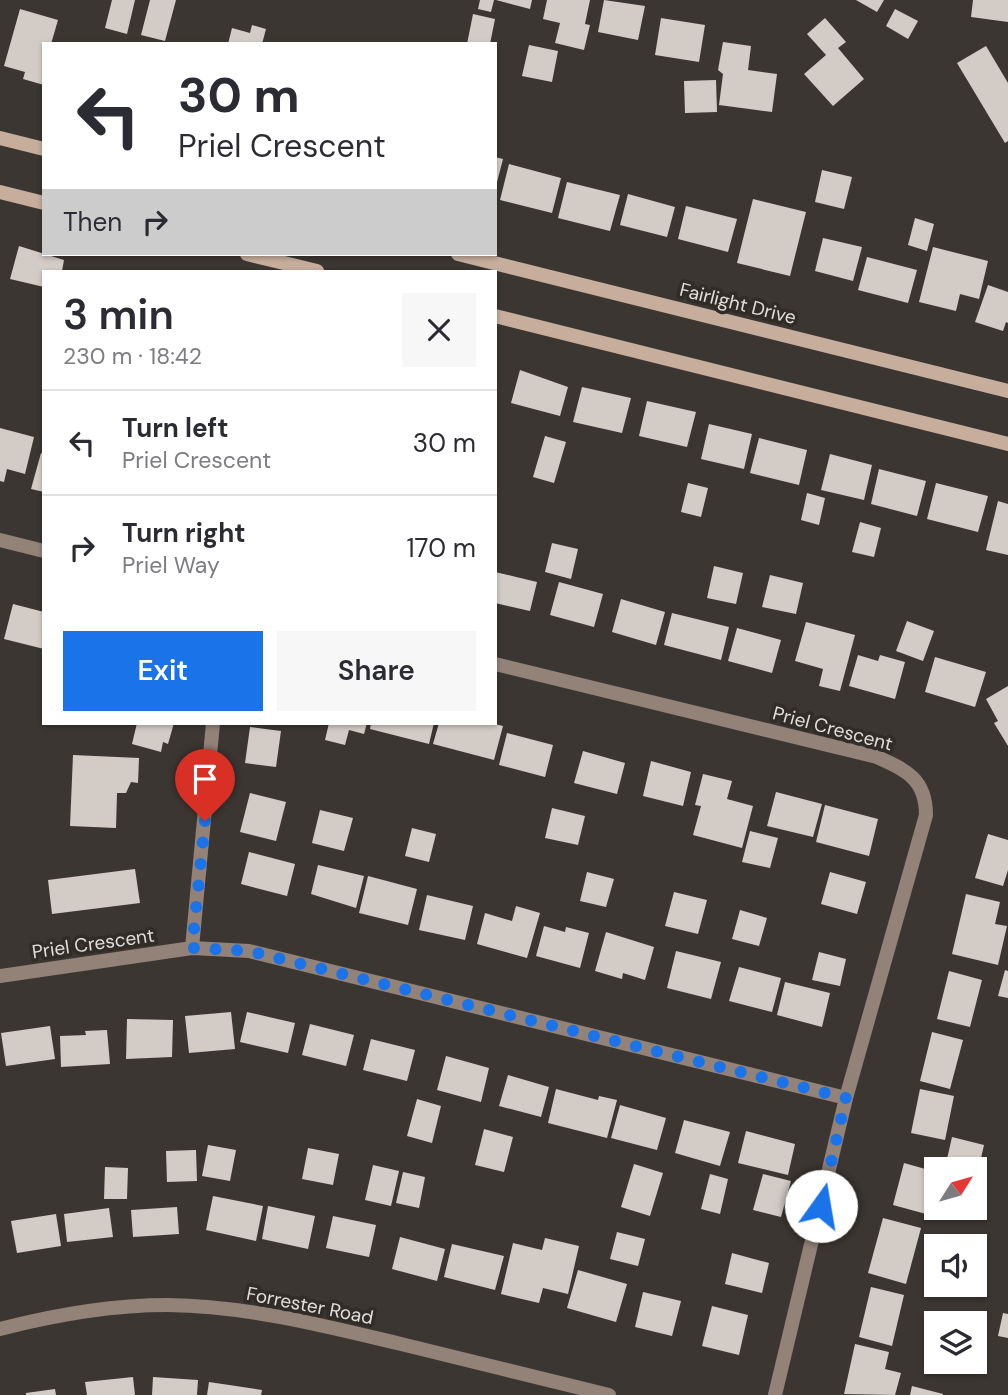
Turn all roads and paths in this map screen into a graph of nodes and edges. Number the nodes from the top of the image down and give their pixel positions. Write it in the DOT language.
graph roads {
  1 [pos="0,138"];
  2 [pos="42,148"];
  3 [pos="0,192"];
  4 [pos="42,202"];
  5 [pos="255,256"];
  6 [pos="466,256"];
  7 [pos="313,270"];
  8 [pos="497,316"];
  9 [pos="1008,391"];
  10 [pos="1008,444"];
  11 [pos="0,540"];
  12 [pos="42,550"];
  13 [pos="497,664"];
  14 [pos="213,725"];
  15 [pos="192,948"];
  16 [pos="0,976"];
  17 [pos="846,1098"];
  18 [pos="0,1329"];
  19 [pos="609,1395"];
  20 [pos="775,1395"];
  1 -- 2 [label="main road"];
  3 -- 4 [label="main road"];
  5 -- 7 [label="main road"];
  6 -- 9 [label="main road, Fairlight Drive"];
  8 -- 10 [label="main road"];
  11 -- 12 [label="street"];
  13 -- 17 [label="street, Priel Crescent"];
  14 -- 15 [label="street"];
  15 -- 16 [label="street, Priel Crescent"];
  15 -- 17 [label="street, Priel Crescent"];
  17 -- 20 [label="street, Priel Crescent"];
  18 -- 19 [label="street, Forrester Road"];
}
